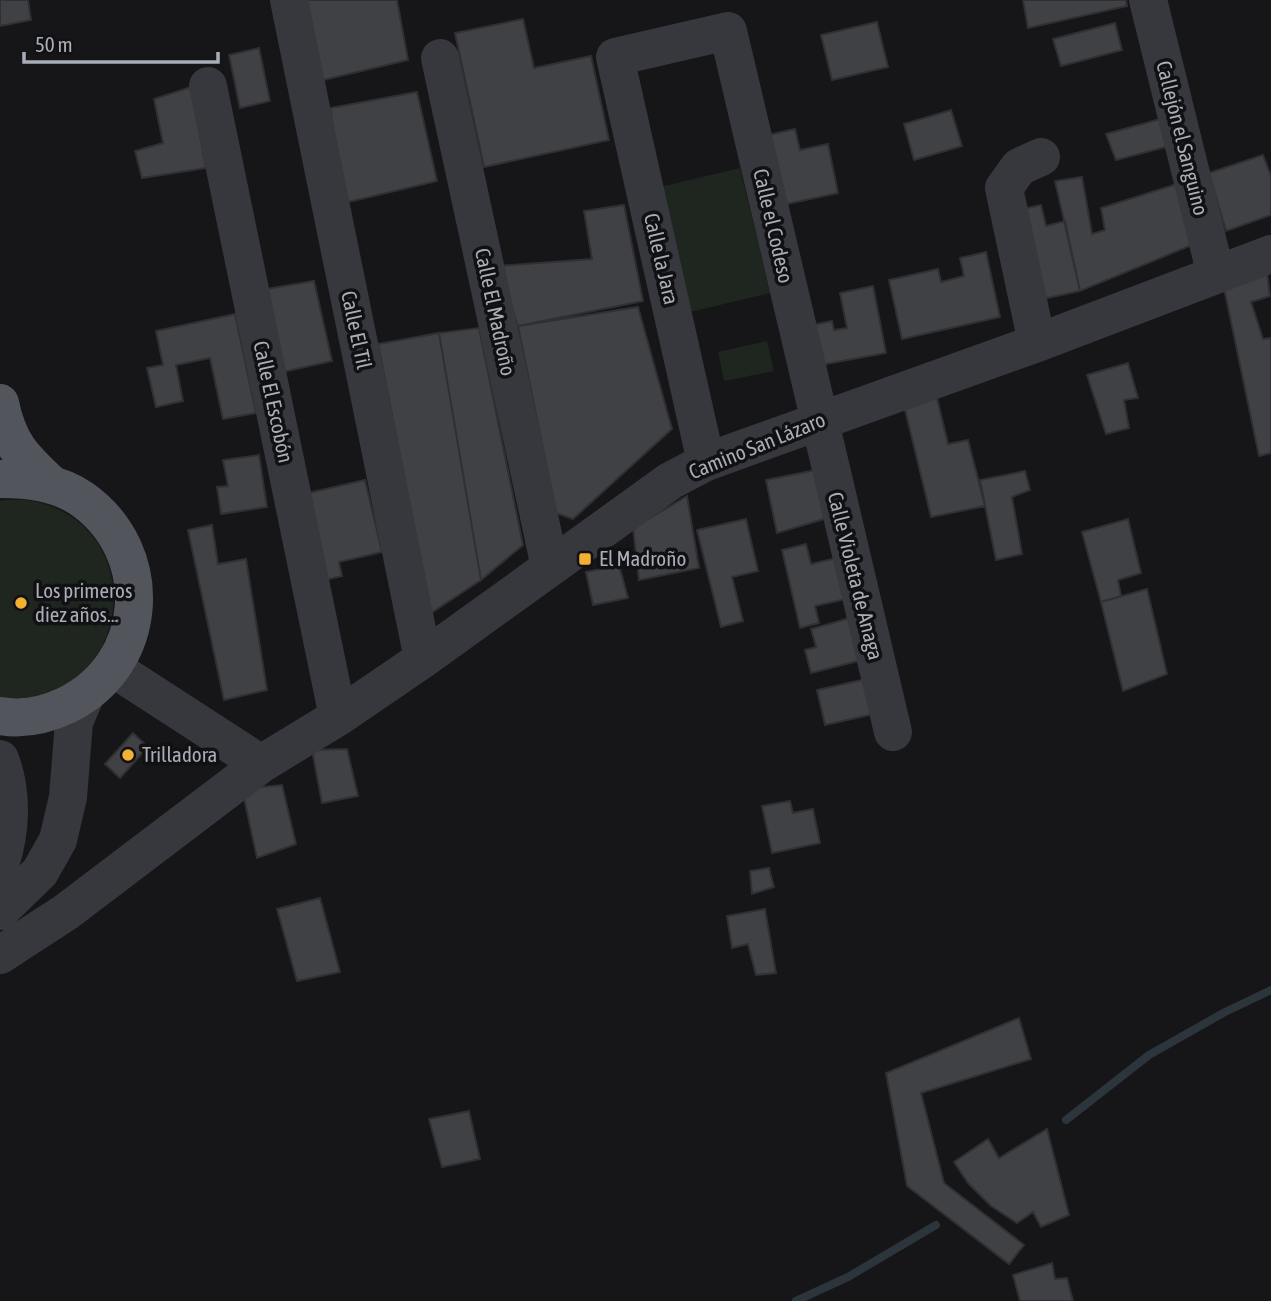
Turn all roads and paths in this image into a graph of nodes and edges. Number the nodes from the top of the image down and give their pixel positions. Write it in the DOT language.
graph roads {
  1 [pos="289,0"];
  2 [pos="1148,0"];
  3 [pos="728,31"];
  4 [pos="440,58"];
  5 [pos="208,86"];
  6 [pos="1041,157"];
  7 [pos="1271,254"];
  8 [pos="1216,275"];
  9 [pos="1037,343"];
  10 [pos="0,403"];
  11 [pos="818,421"];
  12 [pos="706,462"];
  13 [pos="0,479"];
  14 [pos="51,484"];
  15 [pos="550,566"];
  16 [pos="423,659"];
  17 [pos="113,668"];
  18 [pos="85,696"];
  19 [pos="0,716"];
  20 [pos="338,718"];
  21 [pos="893,732"];
  22 [pos="0,759"];
  23 [pos="261,764"];
  24 [pos="0,865"];
  25 [pos="0,911"];
  26 [pos="0,955"];
  1 -- 16 [label="street, Calle El Til"];
  2 -- 8 [label="street, Callejón el Sanguino"];
  3 -- 11 [label="street, Calle el Codeso"];
  3 -- 12 [label="street, Calle la Jara"];
  4 -- 15 [label="street, Calle El Madroño"];
  5 -- 20 [label="street, Calle El Escobón"];
  6 -- 9 [label="street"];
  7 -- 8 [label="street, Camino San Lázaro"];
  8 -- 9 [label="street, Camino San Lázaro"];
  9 -- 11 [label="street, Camino San Lázaro"];
  10 -- 14 [label="main road"];
  11 -- 12 [label="street, Camino San Lázaro"];
  11 -- 21 [label="street, Calle Violeta de Anaga"];
  12 -- 15 [label="street, Camino San Lázaro"];
  13 -- 14 [label="main road"];
  14 -- 17 [label="main road"];
  15 -- 16 [label="street, Camino San Lázaro"];
  16 -- 20 [label="street, Camino San Lázaro"];
  17 -- 18 [label="main road"];
  17 -- 23 [label="street"];
  18 -- 19 [label="main road"];
  18 -- 25 [label="street"];
  20 -- 23 [label="street, Camino San Lázaro"];
  22 -- 24 [label="street"];
  23 -- 26 [label="street, Camino San Lázaro"];
}
